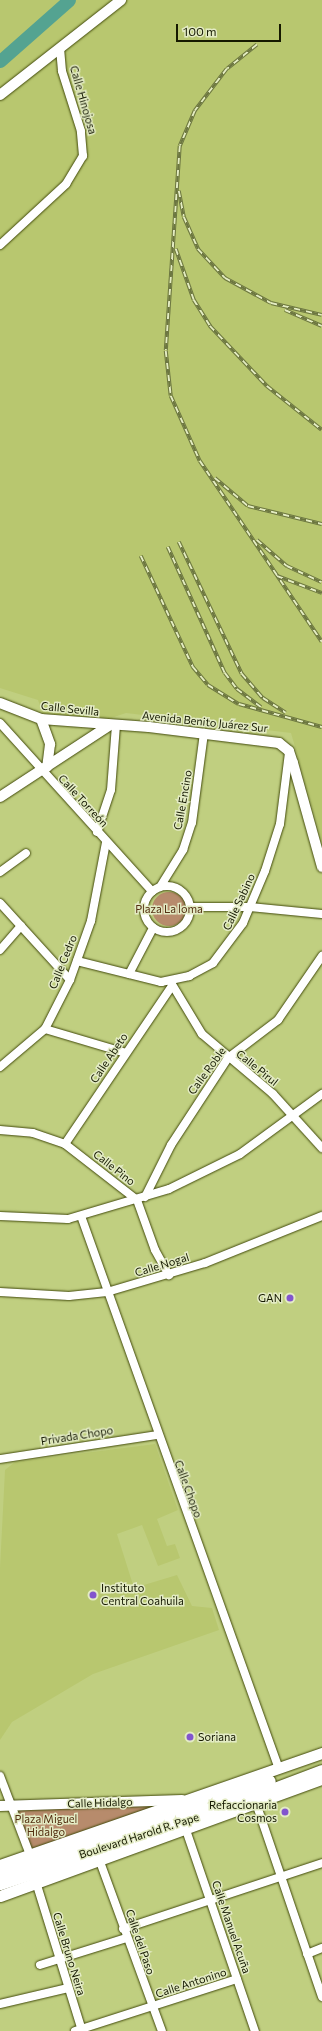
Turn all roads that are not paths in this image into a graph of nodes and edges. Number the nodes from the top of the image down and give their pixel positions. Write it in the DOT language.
graph roads {
  1 [pos="120,0"];
  2 [pos="60,48"];
  3 [pos="0,95"];
  4 [pos="0,245"];
  5 [pos="0,703"];
  6 [pos="41,719"];
  7 [pos="0,723"];
  8 [pos="113,725"];
  9 [pos="204,733"];
  10 [pos="289,750"];
  11 [pos="44,769"];
  12 [pos="0,797"];
  13 [pos="97,832"];
  14 [pos="106,842"];
  15 [pos="26,853"];
  16 [pos="322,867"];
  17 [pos="0,872"];
  18 [pos="160,887"];
  19 [pos="152,891"];
  20 [pos="0,902"];
  21 [pos="191,907"];
  22 [pos="250,907"];
  23 [pos="322,914"];
  24 [pos="21,926"];
  25 [pos="153,928"];
  26 [pos="0,950"];
  27 [pos="322,956"];
  28 [pos="77,961"];
  29 [pos="129,974"];
  30 [pos="70,980"];
  31 [pos="171,984"];
  32 [pos="45,1029"];
  33 [pos="126,1053"];
  34 [pos="228,1058"];
  35 [pos="0,1067"];
  36 [pos="322,1094"];
  37 [pos="294,1116"];
  38 [pos="0,1130"];
  39 [pos="65,1144"];
  40 [pos="322,1148"];
  41 [pos="141,1199"];
  42 [pos="0,1216"];
  43 [pos="80,1216"];
  44 [pos="322,1216"];
  45 [pos="169,1275"];
  46 [pos="0,1292"];
  47 [pos="108,1292"];
  48 [pos="157,1435"];
  49 [pos="0,1459"];
  50 [pos="322,1753"];
  51 [pos="322,1762"];
  52 [pos="279,1769"];
  53 [pos="322,1771"];
  54 [pos="0,1776"];
  55 [pos="322,1779"];
  56 [pos="194,1798"];
  57 [pos="235,1799"];
  58 [pos="256,1803"];
  59 [pos="0,1806"];
  60 [pos="11,1806"];
  61 [pos="186,1830"];
  62 [pos="30,1855"];
  63 [pos="99,1859"];
  64 [pos="322,1863"];
  65 [pos="0,1865"];
  66 [pos="0,1873"];
  67 [pos="281,1876"];
  68 [pos="36,1882"];
  69 [pos="0,1883"];
  70 [pos="0,1896"];
  71 [pos="210,1900"];
  72 [pos="123,1929"];
  73 [pos="126,1938"];
  74 [pos="322,1948"];
  75 [pos="307,1954"];
  76 [pos="58,1959"];
  77 [pos="40,1965"];
  78 [pos="237,1979"];
  79 [pos="68,1988"];
  80 [pos="322,1997"];
  81 [pos="0,2004"];
  82 [pos="151,2007"];
  83 [pos="79,2030"];
  84 [pos="162,2031"];
  85 [pos="255,2031"];
  1 -- 2 [label="street"];
  2 -- 3 [label="street"];
  2 -- 4 [label="street, Calle Hinojosa"];
  5 -- 6 [label="street, Calle Sevilla"];
  6 -- 8 [label="street, Calle Sevilla"];
  6 -- 11 [label="street"];
  7 -- 11 [label="street, Calle Torreón"];
  8 -- 9 [label="street, Avenida Benito Juárez Sur"];
  8 -- 11 [label="street"];
  8 -- 13 [label="street"];
  9 -- 10 [label="street, Avenida Benito Juárez Sur"];
  9 -- 18 [label="street, Calle Encino"];
  10 -- 16 [label="street"];
  10 -- 22 [label="street, Calle Sabino"];
  11 -- 12 [label="street"];
  11 -- 13 [label="street, Calle Torreón"];
  13 -- 14 [label="street, Calle Torreón"];
  14 -- 19 [label="street, Calle Torreón"];
  14 -- 28 [label="street, Calle Cedro"];
  15 -- 17 [label="street"];
  18 -- 19 [label="street"];
  18 -- 21 [label="street"];
  19 -- 25 [label="street"];
  20 -- 24 [label="street"];
  21 -- 22 [label="street"];
  21 -- 25 [label="street"];
  22 -- 23 [label="street"];
  22 -- 31 [label="street, Calle Sabino"];
  24 -- 26 [label="street"];
  24 -- 30 [label="street"];
  25 -- 29 [label="street"];
  27 -- 34 [label="street, Calle Roble"];
  28 -- 29 [label="street"];
  28 -- 30 [label="street, Calle Cedro"];
  29 -- 31 [label="street"];
  30 -- 32 [label="street, Calle Cedro"];
  31 -- 33 [label="street, Calle Abeto"];
  31 -- 34 [label="street, Calle Pirul"];
  32 -- 33 [label="street"];
  32 -- 35 [label="street, Calle Cedro"];
  33 -- 39 [label="street, Calle Abeto"];
  34 -- 37 [label="street, Calle Pirul"];
  34 -- 41 [label="street, Calle Roble"];
  36 -- 37 [label="street"];
  37 -- 40 [label="street, Calle Pirul"];
  37 -- 41 [label="street"];
  38 -- 39 [label="street, Calle Pino"];
  39 -- 41 [label="street, Calle Pino"];
  41 -- 43 [label="street"];
  41 -- 45 [label="street, Calle Pino"];
  42 -- 43 [label="street"];
  43 -- 47 [label="street, Calle Chopo"];
  44 -- 45 [label="street, Calle Nogal"];
  45 -- 47 [label="street, Calle Nogal"];
  46 -- 47 [label="street, Calle Nogal"];
  47 -- 48 [label="street, Calle Chopo"];
  48 -- 49 [label="street, Privada Chopo"];
  48 -- 52 [label="street, Calle Chopo"];
  50 -- 52 [label="main road"];
  51 -- 57 [label="highway, Boulevard Harold R. Pape"];
  52 -- 56 [label="main road"];
  53 -- 57 [label="highway, Boulevard Harold R. Pape"];
  54 -- 60 [label="street"];
  55 -- 58 [label="main road"];
  56 -- 60 [label="street, Calle Hidalgo"];
  56 -- 62 [label="main road"];
  57 -- 66 [label="highway, Boulevard Harold R. Pape"];
  57 -- 69 [label="highway, Boulevard Harold R. Pape"];
  58 -- 61 [label="main road"];
  58 -- 67 [label="street"];
  59 -- 60 [label="street, Calle Hidalgo"];
  60 -- 62 [label="street"];
  61 -- 63 [label="main road"];
  61 -- 71 [label="street, Calle Manuel Acuña"];
  62 -- 65 [label="main road"];
  63 -- 68 [label="main road"];
  63 -- 72 [label="street, Calle del Paso"];
  64 -- 67 [label="street"];
  67 -- 71 [label="street"];
  67 -- 75 [label="street"];
  68 -- 70 [label="main road"];
  68 -- 76 [label="street, Calle Bruno Neira"];
  71 -- 72 [label="street"];
  71 -- 78 [label="street, Calle Manuel Acuña"];
  72 -- 73 [label="street, Calle del Paso"];
  73 -- 76 [label="street"];
  73 -- 82 [label="street, Calle del Paso"];
  74 -- 75 [label="street"];
  75 -- 80 [label="street"];
  76 -- 77 [label="street"];
  76 -- 79 [label="street, Calle Bruno Neira"];
  78 -- 82 [label="street, Calle Antonino"];
  78 -- 85 [label="street, Calle Manuel Acuña"];
  79 -- 81 [label="street"];
  79 -- 83 [label="street, Calle Bruno Neira"];
  82 -- 83 [label="street, Calle Antonino"];
  82 -- 84 [label="street, Calle del Paso"];
}
